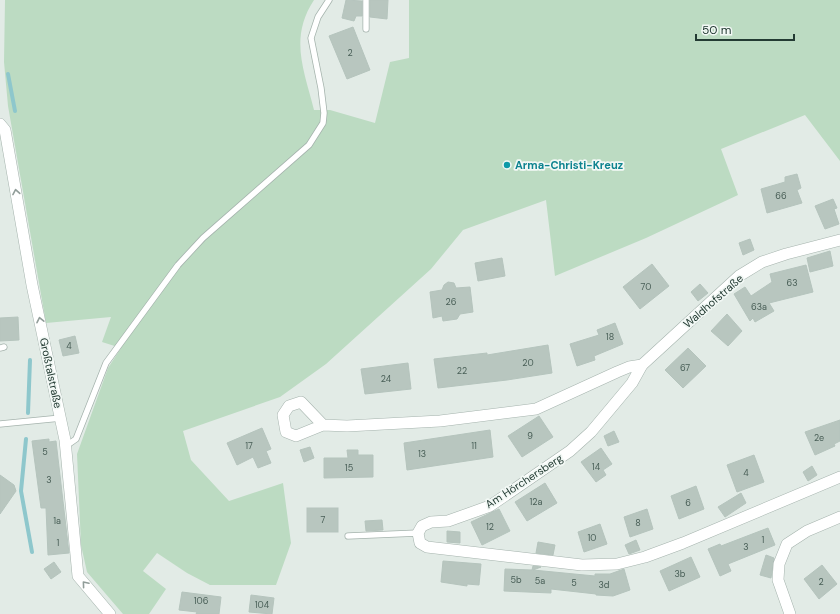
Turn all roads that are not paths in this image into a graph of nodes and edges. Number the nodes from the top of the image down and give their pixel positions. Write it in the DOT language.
graph roads {
  1 [pos="329,0"];
  2 [pos="366,0"];
  3 [pos="366,29"];
  4 [pos="0,124"];
  5 [pos="840,240"];
  6 [pos="642,365"];
  7 [pos="61,418"];
  8 [pos="0,424"];
  9 [pos="323,425"];
  10 [pos="66,446"];
  11 [pos="840,477"];
  12 [pos="840,517"];
  13 [pos="418,533"];
  14 [pos="348,536"];
  15 [pos="110,614"];
  16 [pos="790,614"];
  1 -- 10 [label="lane"];
  2 -- 3 [label="lane"];
  7 -- 4 [label="street, Großtalstraße, one-way"];
  5 -- 6 [label="street, Waldhofstraße"];
  6 -- 9 [label="street"];
  6 -- 13 [label="street, Am Hörchersberg"];
  7 -- 8 [label="lane"];
  7 -- 10 [label="street, Großtalstraße"];
  15 -- 10 [label="street, Großtalstraße, one-way"];
  11 -- 13 [label="street"];
  12 -- 16 [label="street"];
  13 -- 14 [label="lane"];
}
